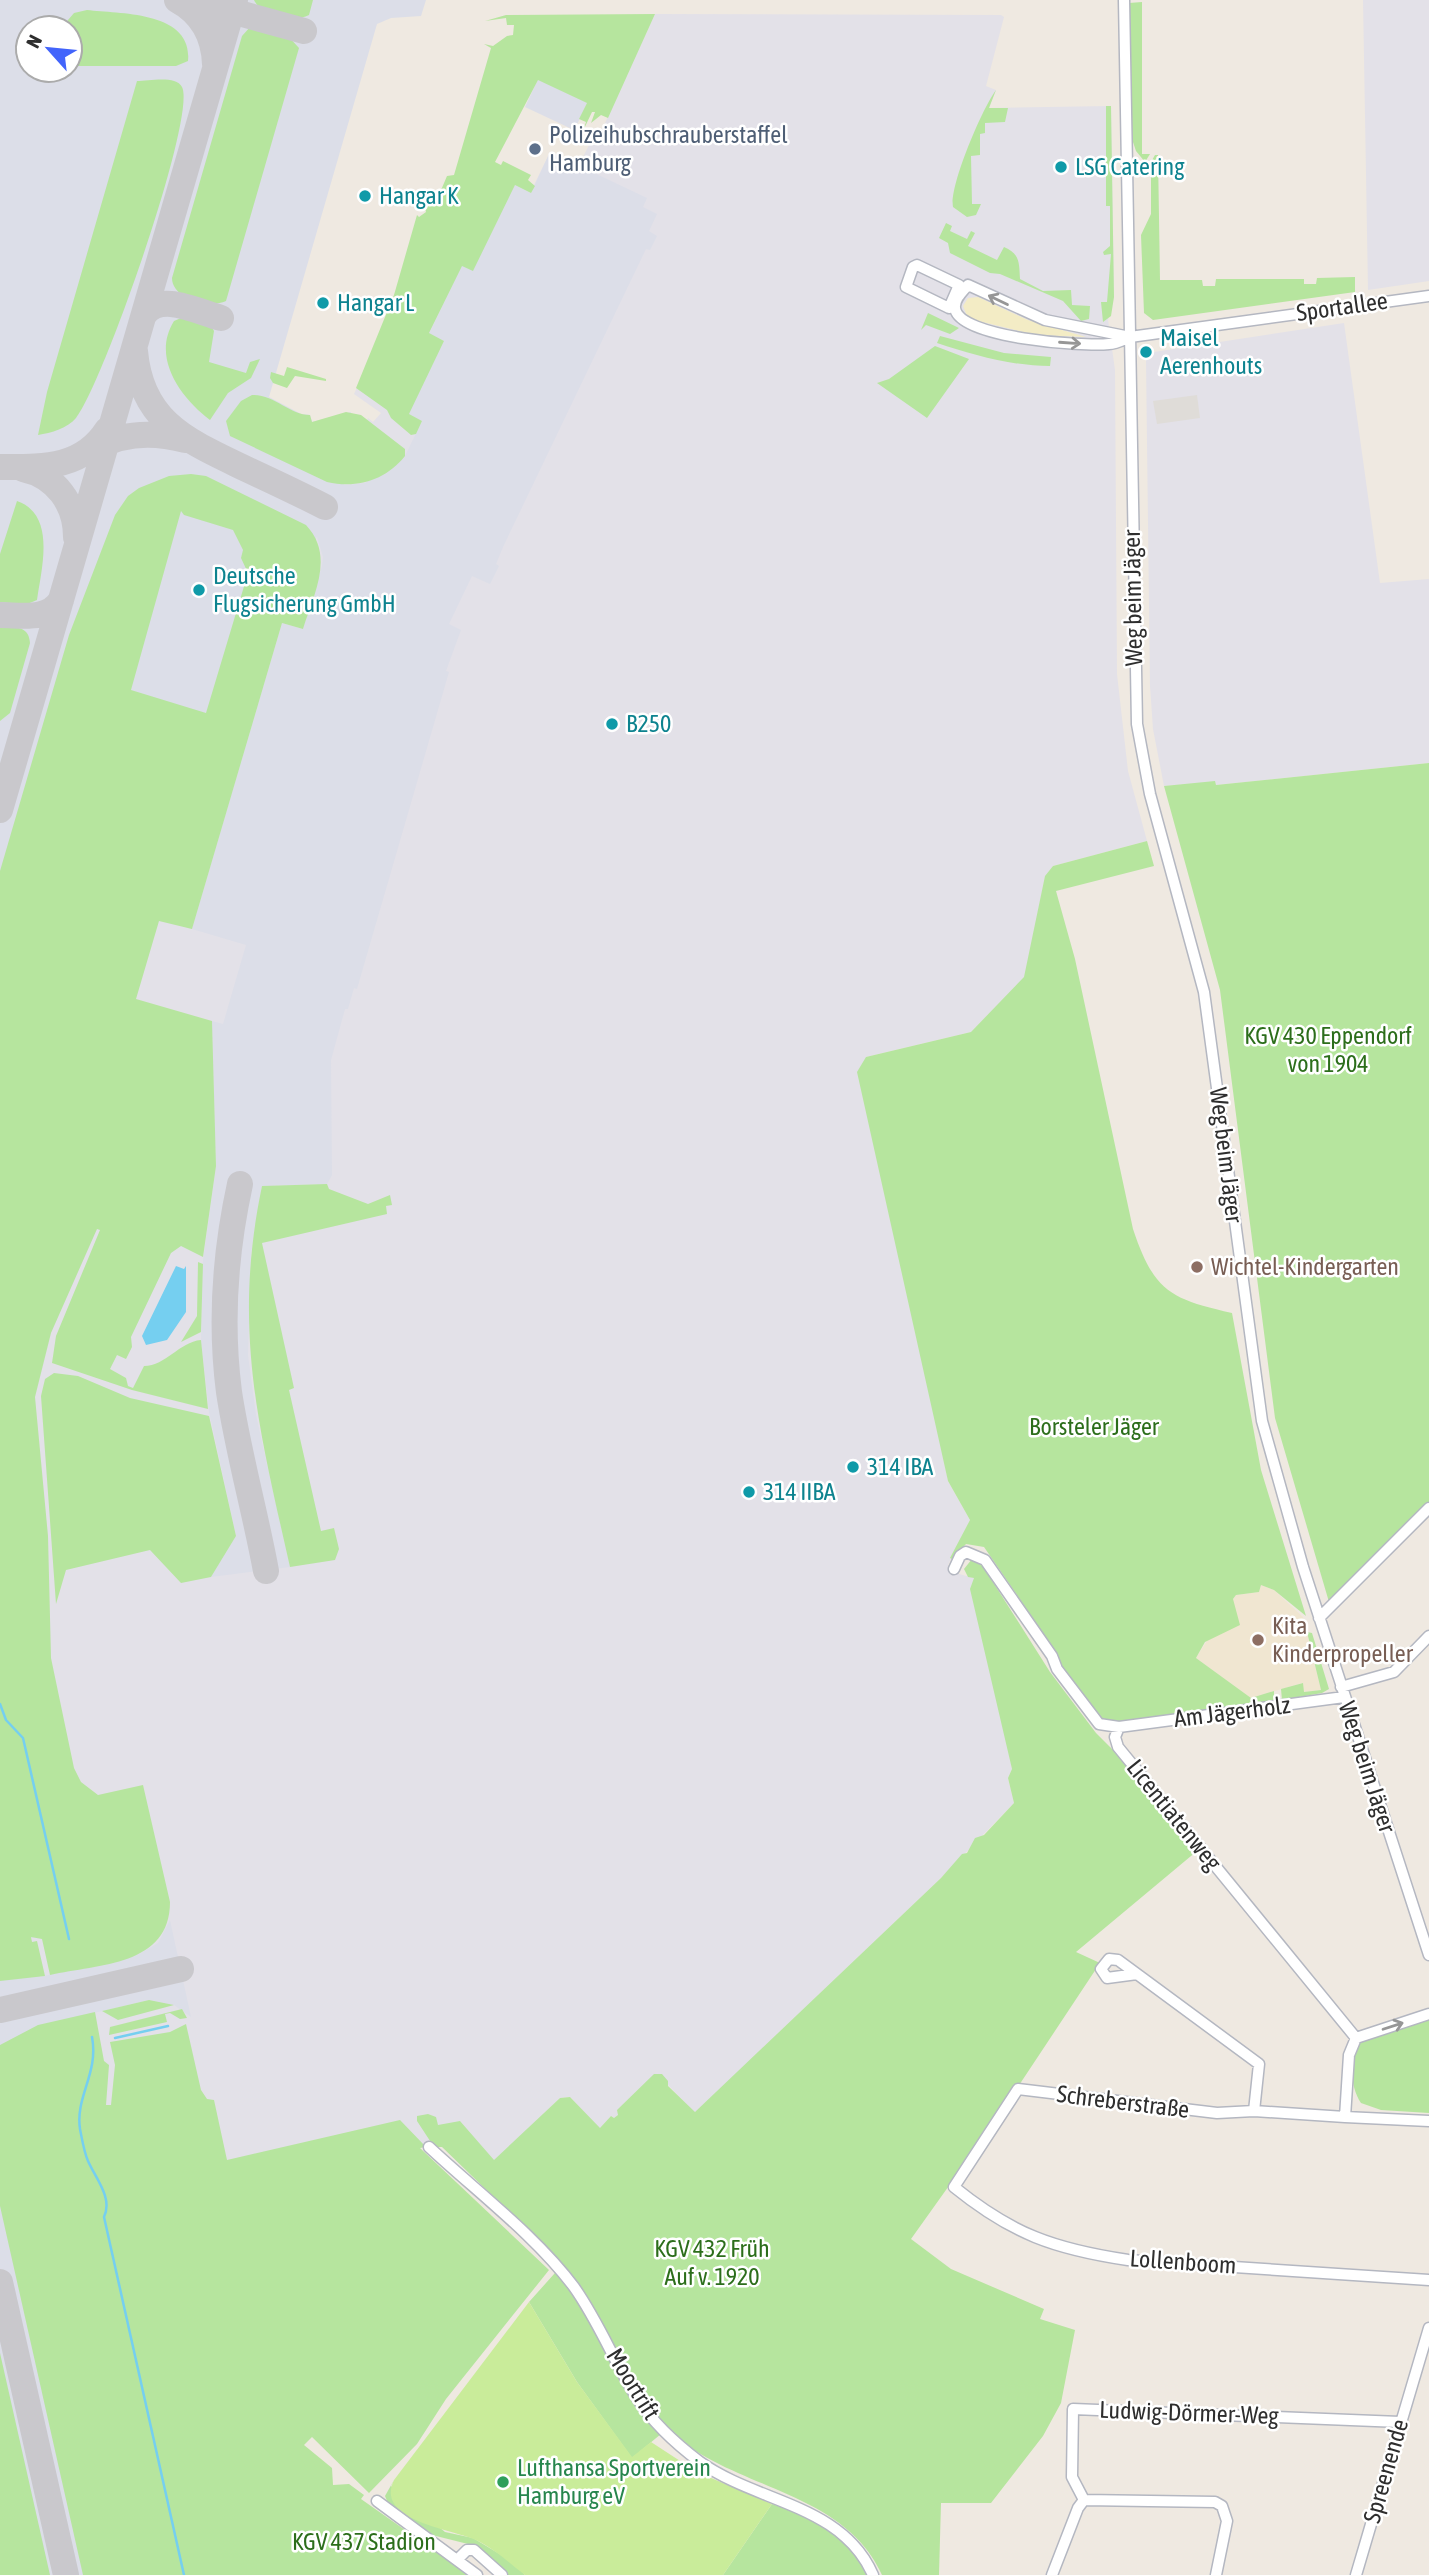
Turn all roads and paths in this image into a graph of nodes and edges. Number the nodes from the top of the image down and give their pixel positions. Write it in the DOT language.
graph roads {
  1 [pos="1124,0"];
  2 [pos="905,284"];
  3 [pos="1429,296"];
  4 [pos="1130,337"];
  5 [pos="1429,1508"];
  6 [pos="954,1570"];
  7 [pos="1319,1618"];
  8 [pos="1429,1636"];
  9 [pos="1343,1692"];
  10 [pos="1119,1727"];
  11 [pos="1429,1955"];
  12 [pos="1137,1974"];
  13 [pos="1429,2014"];
  14 [pos="1356,2038"];
  15 [pos="1254,2111"];
  16 [pos="1345,2117"];
  17 [pos="1429,2121"];
  18 [pos="429,2147"];
  19 [pos="954,2187"];
  20 [pos="1429,2280"];
  21 [pos="1429,2328"];
  22 [pos="1400,2422"];
  23 [pos="1084,2500"];
  24 [pos="377,2501"];
  25 [pos="457,2560"];
  26 [pos="477,2575"];
  27 [pos="502,2575"];
  28 [pos="873,2575"];
  29 [pos="1052,2575"];
  30 [pos="1216,2575"];
  31 [pos="1356,2575"];
  1 -- 4 [label="street, Weg beim Jäger"];
  2 -- 2 [label="street"];
  3 -- 4 [label="street, Sportallee"];
  4 -- 4 [label="street, one-way"];
  4 -- 7 [label="street, Weg beim Jäger"];
  5 -- 7 [label="street"];
  6 -- 10 [label="street, Licentiatenweg"];
  7 -- 9 [label="street, Weg beim Jäger"];
  8 -- 9 [label="street, Am Jägerholz"];
  9 -- 10 [label="street, Am Jägerholz"];
  9 -- 11 [label="street, Weg beim Jäger"];
  10 -- 14 [label="street, Licentiatenweg"];
  12 -- 15 [label="street"];
  14 -- 13 [label="street, one-way"];
  14 -- 16 [label="street"];
  15 -- 16 [label="street, Schreberstraße"];
  15 -- 19 [label="street, Schreberstraße"];
  16 -- 17 [label="street, Schreberstraße"];
  18 -- 28 [label="street, Moortrift"];
  19 -- 20 [label="street, Lollenboom"];
  21 -- 22 [label="street, Spreenende"];
  22 -- 23 [label="street, Ludwig-Dörmer-Weg"];
  22 -- 31 [label="street, Spreenende"];
  23 -- 29 [label="street"];
  23 -- 30 [label="street"];
  24 -- 25 [label="street"];
  25 -- 26 [label="street"];
  25 -- 27 [label="street"];
}
